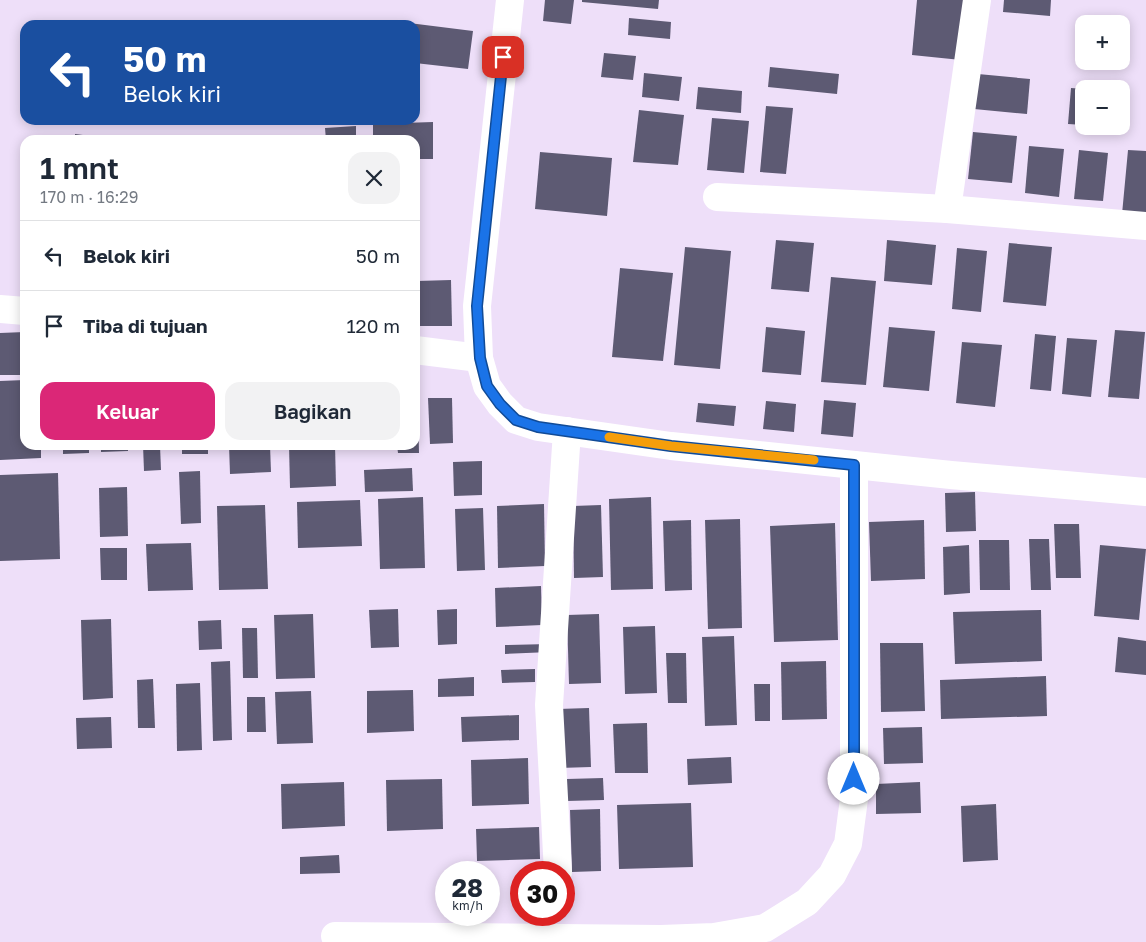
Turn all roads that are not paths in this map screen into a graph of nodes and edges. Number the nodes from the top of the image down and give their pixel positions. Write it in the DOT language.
graph roads {
  1 [pos="510,0"];
  2 [pos="977,0"];
  3 [pos="717,197"];
  4 [pos="948,209"];
  5 [pos="1146,226"];
  6 [pos="0,309"];
  7 [pos="20,311"];
  8 [pos="420,351"];
  9 [pos="480,358"];
  10 [pos="567,431"];
  11 [pos="854,465"];
  12 [pos="1146,492"];
  13 [pos="557,861"];
  14 [pos="560,926"];
  15 [pos="335,936"];
  1 -- 9 [label="street"];
  2 -- 4 [label="street"];
  3 -- 4 [label="street"];
  4 -- 5 [label="street"];
  6 -- 7 [label="street"];
  8 -- 9 [label="street"];
  9 -- 10 [label="street"];
  10 -- 11 [label="street"];
  10 -- 13 [label="street"];
  11 -- 12 [label="street"];
  11 -- 14 [label="street"];
  14 -- 15 [label="street"];
}
